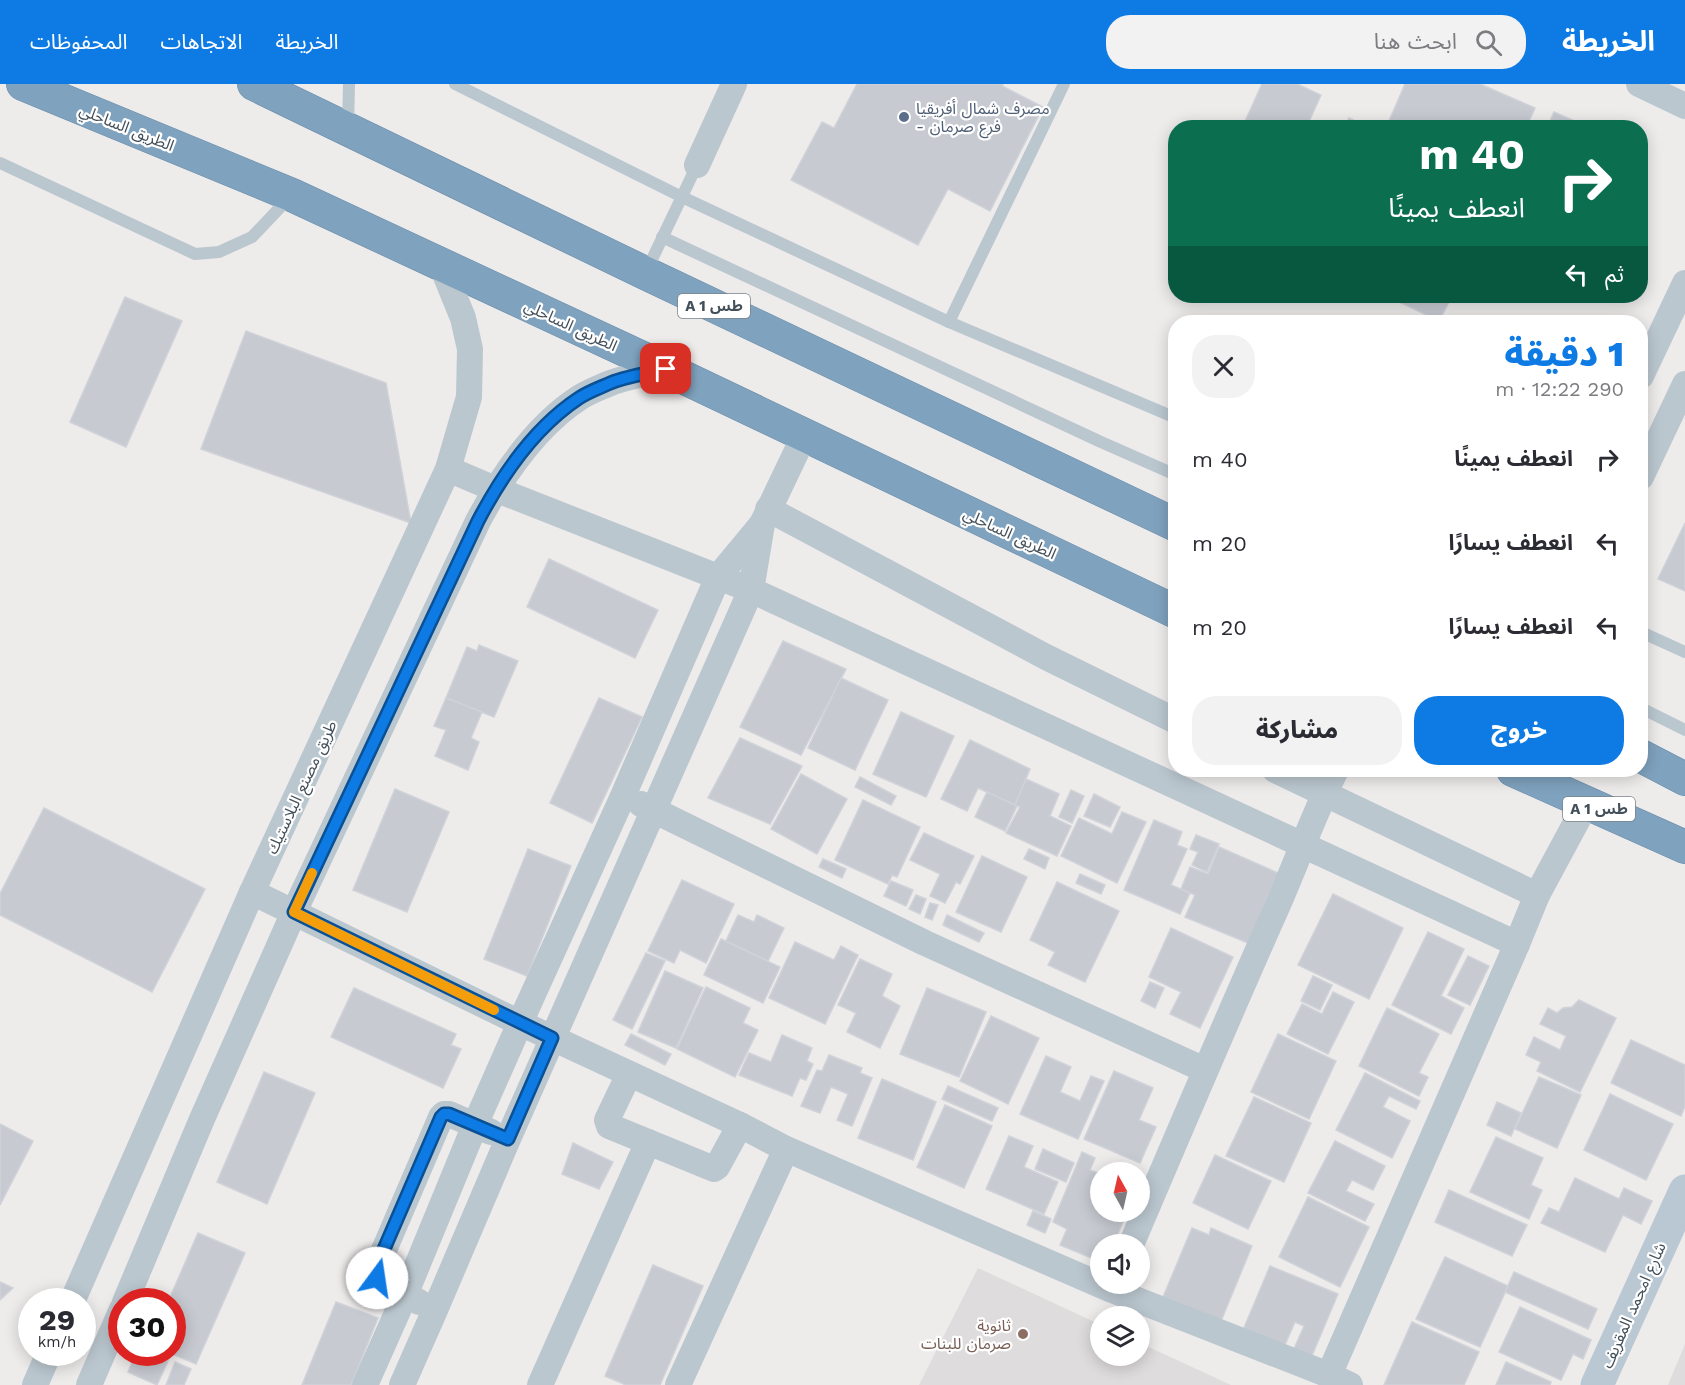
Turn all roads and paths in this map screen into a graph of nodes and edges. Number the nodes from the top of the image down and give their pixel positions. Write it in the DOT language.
graph roads {
  1 [pos="23,84"];
  2 [pos="349,84"];
  3 [pos="455,84"];
  4 [pos="734,84"];
  5 [pos="1064,84"];
  6 [pos="1639,84"];
  7 [pos="261,85"];
  8 [pos="1685,106"];
  9 [pos="348,129"];
  10 [pos="0,163"];
  11 [pos="697,165"];
  12 [pos="292,195"];
  13 [pos="682,197"];
  14 [pos="662,237"];
  15 [pos="441,264"];
  16 [pos="645,273"];
  17 [pos="1685,283"];
  18 [pos="949,322"];
  19 [pos="1648,361"];
  20 [pos="666,369"];
  21 [pos="1685,384"];
  22 [pos="1168,415"];
  23 [pos="804,436"];
  24 [pos="1648,462"];
  25 [pos="448,469"];
  26 [pos="1168,471"];
  27 [pos="495,489"];
  28 [pos="765,517"];
  29 [pos="1168,518"];
  30 [pos="718,577"];
  31 [pos="751,590"];
  32 [pos="1168,608"];
  33 [pos="1648,635"];
  34 [pos="1685,652"];
  35 [pos="1648,712"];
  36 [pos="1168,717"];
  37 [pos="1685,730"];
  38 [pos="1648,760"];
  39 [pos="1289,777"];
  40 [pos="1332,777"];
  41 [pos="1528,777"];
  42 [pos="1685,779"];
  43 [pos="1324,794"];
  44 [pos="623,796"];
  45 [pos="1586,804"];
  46 [pos="654,810"];
  47 [pos="1304,845"];
  48 [pos="1685,847"];
  49 [pos="252,892"];
  50 [pos="1537,895"];
  51 [pos="294,912"];
  52 [pos="1517,945"];
  53 [pos="520,1023"];
  54 [pos="552,1038"];
  55 [pos="1205,1070"];
  56 [pos="629,1074"];
  57 [pos="476,1125"];
  58 [pos="740,1125"];
  59 [pos="508,1139"];
  60 [pos="648,1142"];
  61 [pos="786,1149"];
  62 [pos="1681,1211"];
  63 [pos="1136,1234"];
  64 [pos="1090,1277"];
  65 [pos="78,1288"];
  66 [pos="130,1288"];
  67 [pos="1131,1294"];
  68 [pos="405,1295"];
  69 [pos="435,1310"];
  70 [pos="108,1341"];
  71 [pos="43,1366"];
  72 [pos="1340,1380"];
  73 [pos="35,1385"];
  74 [pos="89,1385"];
  75 [pos="365,1385"];
  76 [pos="402,1385"];
  77 [pos="540,1385"];
  78 [pos="678,1385"];
  79 [pos="1597,1385"];
  1 -- 12 [label="highway, الطريق الساحلي"];
  2 -- 9 [label="lane"];
  3 -- 13 [label="lane"];
  4 -- 11 [label="street"];
  5 -- 18 [label="lane"];
  6 -- 8 [label="street"];
  7 -- 9 [label="highway, A 1 طس"];
  9 -- 16 [label="highway, A 1 طس"];
  10 -- 12 [label="lane"];
  11 -- 13 [label="lane"];
  12 -- 15 [label="highway, الطريق الساحلي"];
  13 -- 14 [label="lane"];
  13 -- 18 [label="lane"];
  14 -- 16 [label="lane"];
  14 -- 26 [label="lane"];
  15 -- 20 [label="highway, الطريق الساحلي"];
  15 -- 25 [label="street, طريق مصنع البلاستيك"];
  16 -- 29 [label="highway, A 1 طس"];
  17 -- 19 [label="street"];
  18 -- 22 [label="lane"];
  20 -- 23 [label="highway, الطريق الساحلي"];
  20 -- 27 [label="street"];
  21 -- 24 [label="street"];
  23 -- 28 [label="street"];
  23 -- 32 [label="highway, الطريق الساحلي"];
  25 -- 27 [label="street"];
  25 -- 49 [label="street, طريق مصنع البلاستيك"];
  27 -- 30 [label="street"];
  27 -- 51 [label="street"];
  28 -- 30 [label="street"];
  28 -- 31 [label="street"];
  28 -- 36 [label="street"];
  30 -- 31 [label="street"];
  30 -- 44 [label="street"];
  31 -- 46 [label="street"];
  31 -- 47 [label="street"];
  33 -- 34 [label="lane"];
  35 -- 37 [label="lane"];
  38 -- 42 [label="highway"];
  39 -- 43 [label="street"];
  40 -- 43 [label="street"];
  41 -- 45 [label="highway, A 1 طس"];
  43 -- 47 [label="street"];
  43 -- 50 [label="street"];
  44 -- 46 [label="street"];
  44 -- 53 [label="street"];
  45 -- 48 [label="highway, A 1 طس"];
  45 -- 50 [label="street"];
  46 -- 54 [label="street"];
  46 -- 55 [label="street"];
  47 -- 52 [label="street"];
  47 -- 55 [label="street"];
  49 -- 51 [label="street"];
  49 -- 65 [label="street, طريق مصنع البلاستيك"];
  50 -- 52 [label="street"];
  51 -- 53 [label="street"];
  51 -- 66 [label="street"];
  52 -- 72 [label="street"];
  53 -- 54 [label="street"];
  53 -- 57 [label="street"];
  54 -- 56 [label="street"];
  54 -- 59 [label="street"];
  55 -- 63 [label="street"];
  56 -- 58 [label="street"];
  56 -- 60 [label="street"];
  57 -- 59 [label="street"];
  57 -- 68 [label="street"];
  57 -- 68 [label="street"];
  58 -- 60 [label="street"];
  58 -- 61 [label="street"];
  59 -- 69 [label="street"];
  60 -- 77 [label="street"];
  61 -- 64 [label="street"];
  61 -- 78 [label="street"];
  62 -- 79 [label="street, شارع امحمد المقريف"];
  67 -- 72 [label="street"];
  68 -- 69 [label="street"];
  68 -- 75 [label="street"];
  69 -- 76 [label="street"];
  70 -- 74 [label="street"];
  71 -- 73 [label="street"];
}
